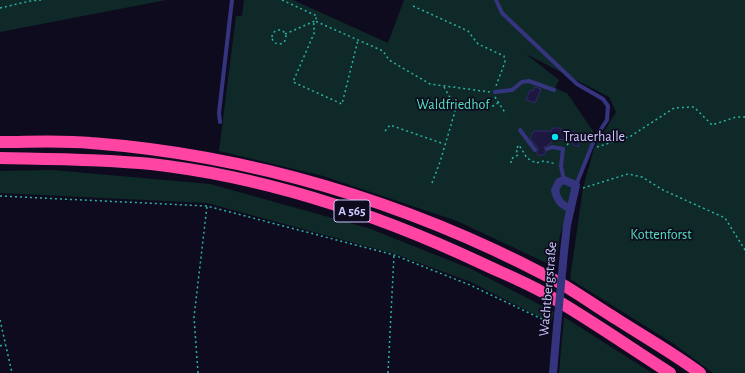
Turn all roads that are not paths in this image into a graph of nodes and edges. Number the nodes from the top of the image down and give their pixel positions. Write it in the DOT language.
graph roads {
  1 [pos="232,0"];
  2 [pos="496,0"];
  3 [pos="554,90"];
  4 [pos="495,92"];
  5 [pos="220,122"];
  6 [pos="520,130"];
  7 [pos="0,142"];
  8 [pos="547,149"];
  9 [pos="535,150"];
  10 [pos="0,158"];
  11 [pos="564,180"];
  12 [pos="576,185"];
  13 [pos="570,208"];
  14 [pos="553,373"];
  15 [pos="670,373"];
  16 [pos="700,373"];
  1 -- 5 [label="lane"];
  2 -- 12 [label="lane, Wachtbergstraße"];
  3 -- 4 [label="lane"];
  6 -- 9 [label="lane"];
  7 -- 16 [label="highway, A 565"];
  8 -- 11 [label="lane"];
  10 -- 15 [label="highway, A 565"];
  11 -- 12 [label="street"];
  11 -- 13 [label="street"];
  12 -- 13 [label="street, Wachtbergstraße"];
  13 -- 14 [label="street, Wachtbergstraße, bridge"];
}
